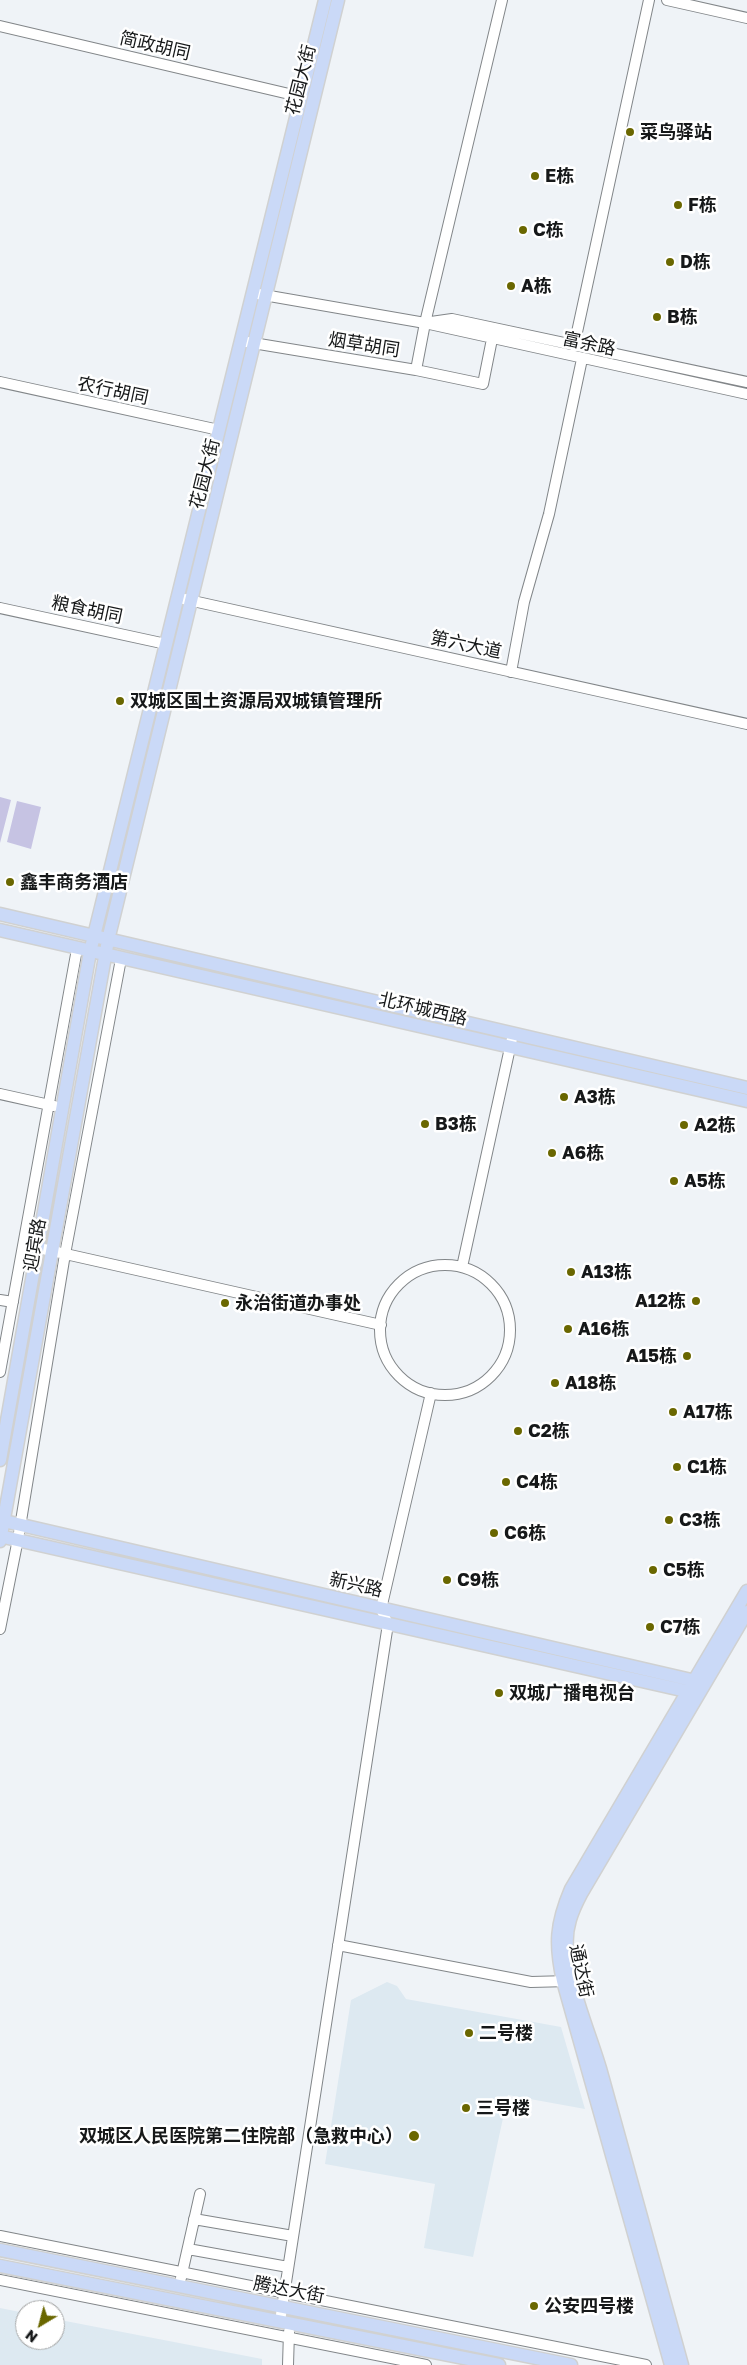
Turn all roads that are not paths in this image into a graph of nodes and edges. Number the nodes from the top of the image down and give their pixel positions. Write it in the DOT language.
graph roads {
  1 [pos="325,0"];
  2 [pos="338,0"];
  3 [pos="502,0"];
  4 [pos="649,0"];
  5 [pos="667,0"];
  6 [pos="747,18"];
  7 [pos="0,26"];
  8 [pos="302,98"];
  9 [pos="252,292"];
  10 [pos="266,295"];
  11 [pos="425,323"];
  12 [pos="492,339"];
  13 [pos="240,341"];
  14 [pos="254,343"];
  15 [pos="574,346"];
  16 [pos="582,359"];
  17 [pos="416,370"];
  18 [pos="0,382"];
  19 [pos="747,382"];
  20 [pos="747,394"];
  21 [pos="219,430"];
  22 [pos="177,597"];
  23 [pos="192,601"];
  24 [pos="0,608"];
  25 [pos="166,644"];
  26 [pos="511,672"];
  27 [pos="747,724"];
  28 [pos="0,914"];
  29 [pos="0,930"];
  30 [pos="94,936"];
  31 [pos="108,940"];
  32 [pos="77,949"];
  33 [pos="90,952"];
  34 [pos="104,955"];
  35 [pos="121,959"];
  36 [pos="512,1040"];
  37 [pos="747,1088"];
  38 [pos="0,1094"];
  39 [pos="747,1102"];
  40 [pos="48,1104"];
  41 [pos="62,1108"];
  42 [pos="39,1248"];
  43 [pos="52,1250"];
  44 [pos="65,1254"];
  45 [pos="462,1267"];
  46 [pos="13,1299"];
  47 [pos="29,1299"];
  48 [pos="0,1300"];
  49 [pos="381,1325"];
  50 [pos="0,1372"];
  51 [pos="430,1393"];
  52 [pos="0,1460"];
  53 [pos="2,1520"];
  54 [pos="20,1525"];
  55 [pos="0,1538"];
  56 [pos="18,1539"];
  57 [pos="747,1591"];
  58 [pos="747,1612"];
  59 [pos="385,1617"];
  60 [pos="0,1629"];
  61 [pos="696,1687"];
  62 [pos="338,1945"];
  63 [pos="568,1982"];
  64 [pos="200,2194"];
  65 [pos="194,2219"];
  66 [pos="0,2236"];
  67 [pos="293,2236"];
  68 [pos="188,2249"];
  69 [pos="0,2250"];
  70 [pos="0,2266"];
  71 [pos="288,2267"];
  72 [pos="183,2273"];
  73 [pos="0,2280"];
  74 [pos="180,2286"];
  75 [pos="284,2293"];
  76 [pos="282,2307"];
  77 [pos="286,2322"];
  78 [pos="288,2338"];
  79 [pos="288,2365"];
  80 [pos="426,2365"];
  81 [pos="499,2365"];
  82 [pos="571,2365"];
  83 [pos="646,2365"];
  84 [pos="671,2365"];
  85 [pos="682,2365"];
  1 -- 8 [label="main road, 花园大街"];
  2 -- 10 [label="main road, 花园大街"];
  3 -- 11 [label="street"];
  4 -- 15 [label="street"];
  5 -- 6 [label="street"];
  7 -- 8 [label="street, 简政胡同"];
  8 -- 9 [label="main road, 花园大街"];
  9 -- 10 [label="street, 富余路"];
  9 -- 13 [label="main road, 花园大街"];
  10 -- 11 [label="street, 富余路"];
  10 -- 14 [label="main road, 花园大街"];
  11 -- 12 [label="street, 富余路"];
  11 -- 15 [label="street, 富余路"];
  11 -- 17 [label="street"];
  12 -- 16 [label="street, 富余路"];
  12 -- 17 [label="street, 烟草胡同"];
  13 -- 14 [label="street, 烟草胡同"];
  13 -- 21 [label="main road, 花园大街"];
  14 -- 17 [label="street, 烟草胡同"];
  14 -- 23 [label="main road, 花园大街"];
  15 -- 19 [label="street, 富余路"];
  16 -- 20 [label="street, 富余路"];
  16 -- 26 [label="street"];
  18 -- 21 [label="street, 农行胡同"];
  21 -- 22 [label="main road, 花园大街"];
  22 -- 23 [label="street, 第六大道"];
  22 -- 25 [label="main road, 花园大街"];
  23 -- 26 [label="street, 第六大道"];
  23 -- 31 [label="main road, 花园大街"];
  24 -- 25 [label="street, 粮食胡同"];
  25 -- 30 [label="main road, 花园大街"];
  26 -- 27 [label="street, 第六大道"];
  28 -- 30 [label="main road, 北环城西路"];
  29 -- 32 [label="main road, 北环城西路"];
  30 -- 31 [label="main road, 北环城西路"];
  30 -- 33 [label="main road, 花园大街"];
  31 -- 34 [label="main road, 花园大街"];
  31 -- 36 [label="main road, 北环城西路"];
  32 -- 33 [label="main road, 北环城西路"];
  32 -- 40 [label="street"];
  33 -- 34 [label="main road, 北环城西路"];
  33 -- 41 [label="main road, 迎宾路"];
  34 -- 35 [label="main road, 北环城西路"];
  34 -- 43 [label="main road, 迎宾路"];
  35 -- 36 [label="main road, 北环城西路"];
  35 -- 44 [label="street"];
  36 -- 37 [label="main road, 北环城西路"];
  36 -- 39 [label="main road, 北环城西路"];
  36 -- 45 [label="street"];
  38 -- 40 [label="street"];
  40 -- 41 [label="street"];
  40 -- 46 [label="street"];
  41 -- 42 [label="main road, 迎宾路"];
  42 -- 43 [label="street"];
  42 -- 47 [label="main road, 迎宾路"];
  43 -- 44 [label="street"];
  43 -- 53 [label="main road, 迎宾路"];
  44 -- 49 [label="street"];
  44 -- 54 [label="street"];
  45 -- 49 [label="street"];
  45 -- 51 [label="street"];
  46 -- 47 [label="street"];
  46 -- 48 [label="street"];
  46 -- 50 [label="street"];
  47 -- 52 [label="main road, 迎宾路"];
  49 -- 51 [label="street"];
  51 -- 59 [label="street"];
  53 -- 54 [label="main road, 新兴路"];
  53 -- 55 [label="main road, 迎宾路"];
  54 -- 56 [label="street"];
  54 -- 59 [label="main road, 新兴路"];
  55 -- 56 [label="main road, 新兴路"];
  56 -- 59 [label="main road, 新兴路"];
  56 -- 60 [label="street"];
  57 -- 61 [label="main road, 通达街"];
  58 -- 61 [label="main road, 通达街"];
  59 -- 61 [label="main road, 新兴路"];
  59 -- 62 [label="street"];
  61 -- 63 [label="main road, 通达街"];
  62 -- 63 [label="street"];
  62 -- 67 [label="street"];
  63 -- 84 [label="main road, 通达街"];
  63 -- 85 [label="main road, 通达街"];
  64 -- 65 [label="street"];
  65 -- 67 [label="street"];
  65 -- 68 [label="street"];
  66 -- 72 [label="street"];
  67 -- 71 [label="street"];
  68 -- 71 [label="street"];
  68 -- 72 [label="street"];
  69 -- 74 [label="main road, 腾达大街"];
  70 -- 77 [label="main road, 腾达大街"];
  71 -- 75 [label="street"];
  72 -- 74 [label="street"];
  72 -- 75 [label="street"];
  73 -- 78 [label="street"];
  74 -- 76 [label="main road, 腾达大街"];
  75 -- 76 [label="street"];
  75 -- 83 [label="street"];
  76 -- 77 [label="street"];
  76 -- 82 [label="main road, 腾达大街"];
  77 -- 78 [label="street"];
  77 -- 81 [label="main road, 腾达大街"];
  78 -- 79 [label="street"];
  78 -- 80 [label="street"];
}
